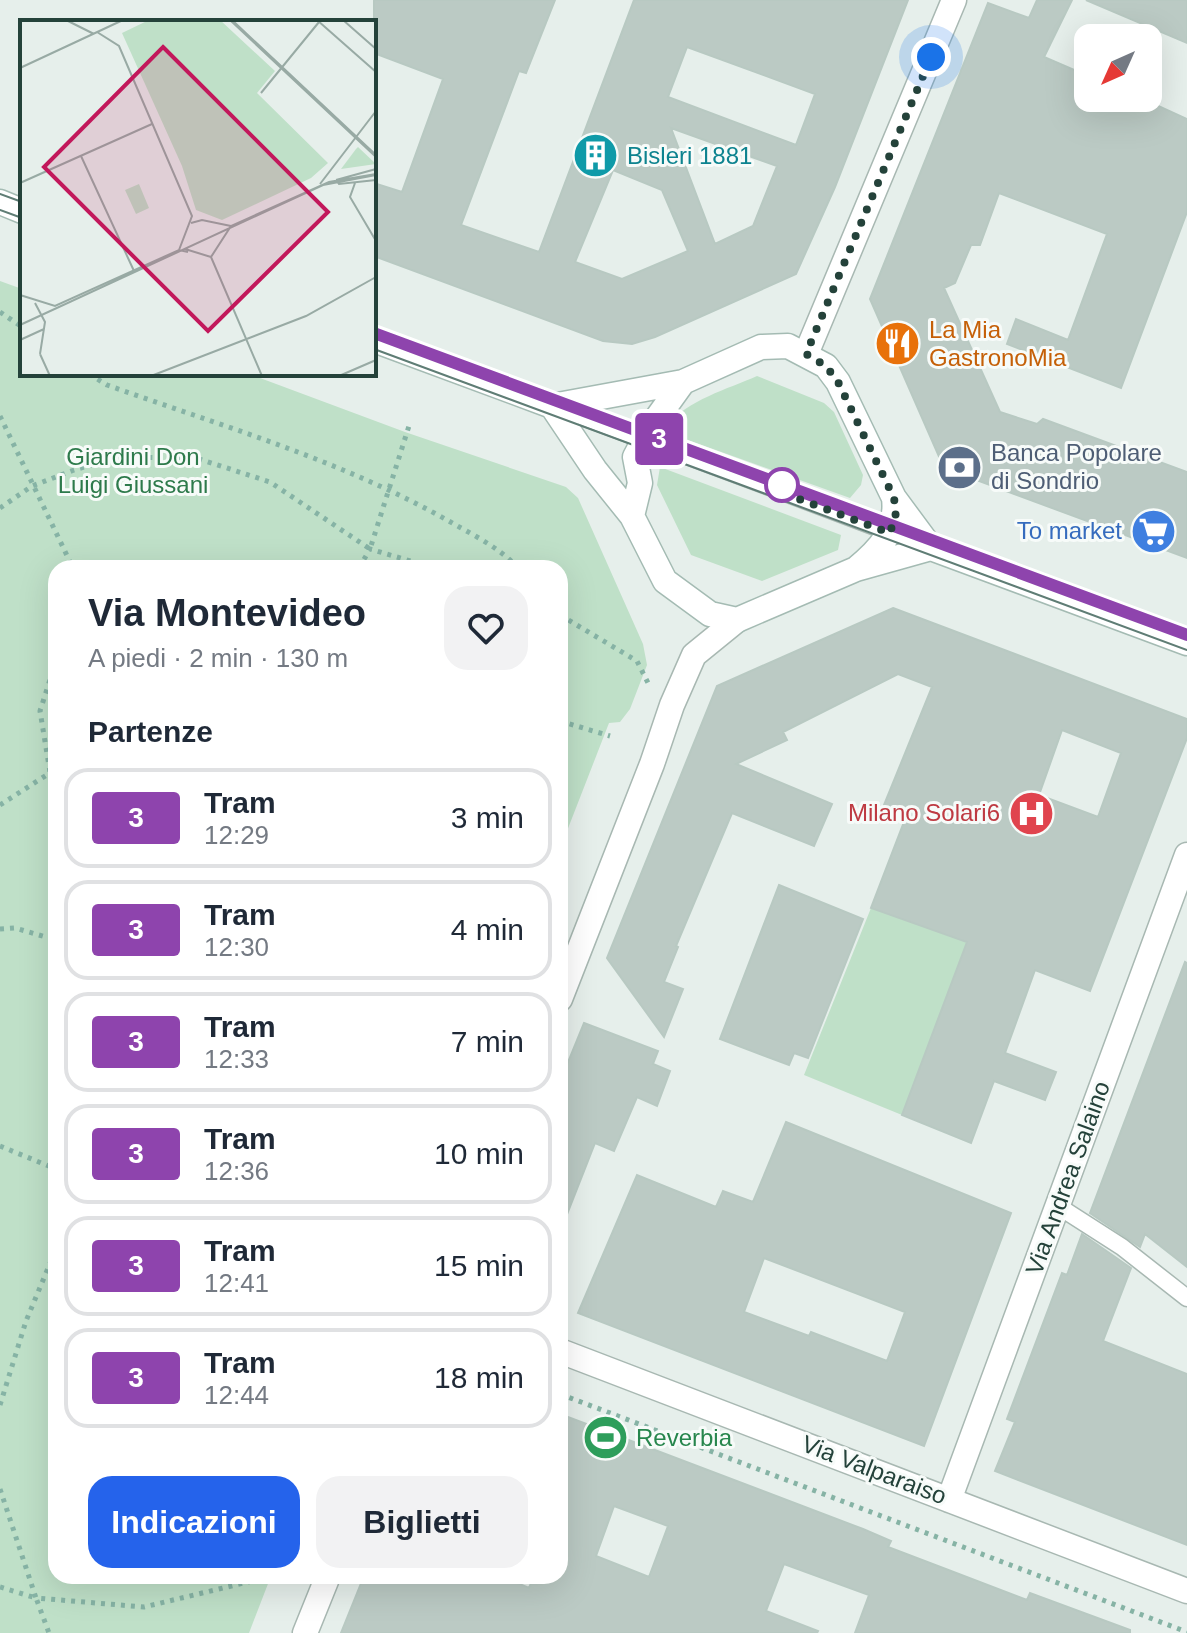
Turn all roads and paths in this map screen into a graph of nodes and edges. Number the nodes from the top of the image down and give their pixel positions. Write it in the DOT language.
graph roads {
  1 [pos="954,0"];
  2 [pos="0,202"];
  3 [pos="20,210"];
  4 [pos="0,312"];
  5 [pos="20,326"];
  6 [pos="376,341"];
  7 [pos="806,354"];
  8 [pos="92,376"];
  9 [pos="683,382"];
  10 [pos="552,406"];
  11 [pos="0,416"];
  12 [pos="409,426"];
  13 [pos="643,441"];
  14 [pos="32,486"];
  15 [pos="389,489"];
  16 [pos="894,498"];
  17 [pos="0,508"];
  18 [pos="632,516"];
  19 [pos="890,533"];
  20 [pos="931,548"];
  21 [pos="370,549"];
  22 [pos="69,560"];
  23 [pos="364,560"];
  24 [pos="407,560"];
  25 [pos="511,560"];
  26 [pos="856,569"];
  27 [pos="568,620"];
  28 [pos="737,620"];
  29 [pos="1187,643"];
  30 [pos="649,685"];
  31 [pos="48,686"];
  32 [pos="568,723"];
  33 [pos="610,736"];
  34 [pos="48,747"];
  35 [pos="48,773"];
  36 [pos="0,805"];
  37 [pos="1187,855"];
  38 [pos="0,929"];
  39 [pos="48,938"];
  40 [pos="568,979"];
  41 [pos="0,1146"];
  42 [pos="48,1166"];
  43 [pos="1058,1206"];
  44 [pos="48,1268"];
  45 [pos="1187,1298"];
  46 [pos="568,1354"];
  47 [pos="568,1397"];
  48 [pos="0,1405"];
  49 [pos="0,1489"];
  50 [pos="949,1500"];
  51 [pos="2,1502"];
  52 [pos="240,1584"];
  53 [pos="325,1584"];
  54 [pos="0,1587"];
  55 [pos="1187,1591"];
  56 [pos="36,1598"];
  57 [pos="1187,1632"];
  58 [pos="49,1633"];
  59 [pos="305,1633"];
  1 -- 7 [label="street"];
  2 -- 3 [label="street"];
  4 -- 5 [label="path"];
  6 -- 10 [label="street"];
  7 -- 9 [label="street"];
  7 -- 16 [label="street"];
  8 -- 15 [label="path"];
  9 -- 10 [label="street"];
  9 -- 13 [label="street"];
  10 -- 13 [label="lane"];
  10 -- 18 [label="street"];
  11 -- 14 [label="path"];
  12 -- 15 [label="path"];
  13 -- 18 [label="street"];
  13 -- 19 [label="lane"];
  14 -- 17 [label="path"];
  14 -- 21 [label="path"];
  14 -- 22 [label="path"];
  15 -- 21 [label="path"];
  15 -- 25 [label="path"];
  16 -- 19 [label="street"];
  16 -- 20 [label="street"];
  18 -- 28 [label="street"];
  19 -- 20 [label="lane"];
  19 -- 26 [label="street"];
  20 -- 26 [label="street"];
  20 -- 29 [label="street"];
  21 -- 23 [label="path"];
  21 -- 24 [label="path"];
  26 -- 28 [label="street"];
  27 -- 30 [label="path"];
  28 -- 40 [label="street"];
  31 -- 34 [label="path"];
  32 -- 33 [label="path"];
  35 -- 36 [label="path"];
  37 -- 43 [label="street, Via Andrea Salaino"];
  38 -- 39 [label="path"];
  41 -- 42 [label="path"];
  43 -- 45 [label="lane"];
  43 -- 50 [label="street, Via Andrea Salaino"];
  44 -- 48 [label="path"];
  46 -- 50 [label="street, Via Valparaiso"];
  47 -- 57 [label="path"];
  49 -- 51 [label="path"];
  50 -- 55 [label="street, Via Valparaiso"];
  51 -- 56 [label="path"];
  52 -- 56 [label="path"];
  53 -- 59 [label="street"];
  54 -- 56 [label="path"];
  56 -- 58 [label="path"];
}
